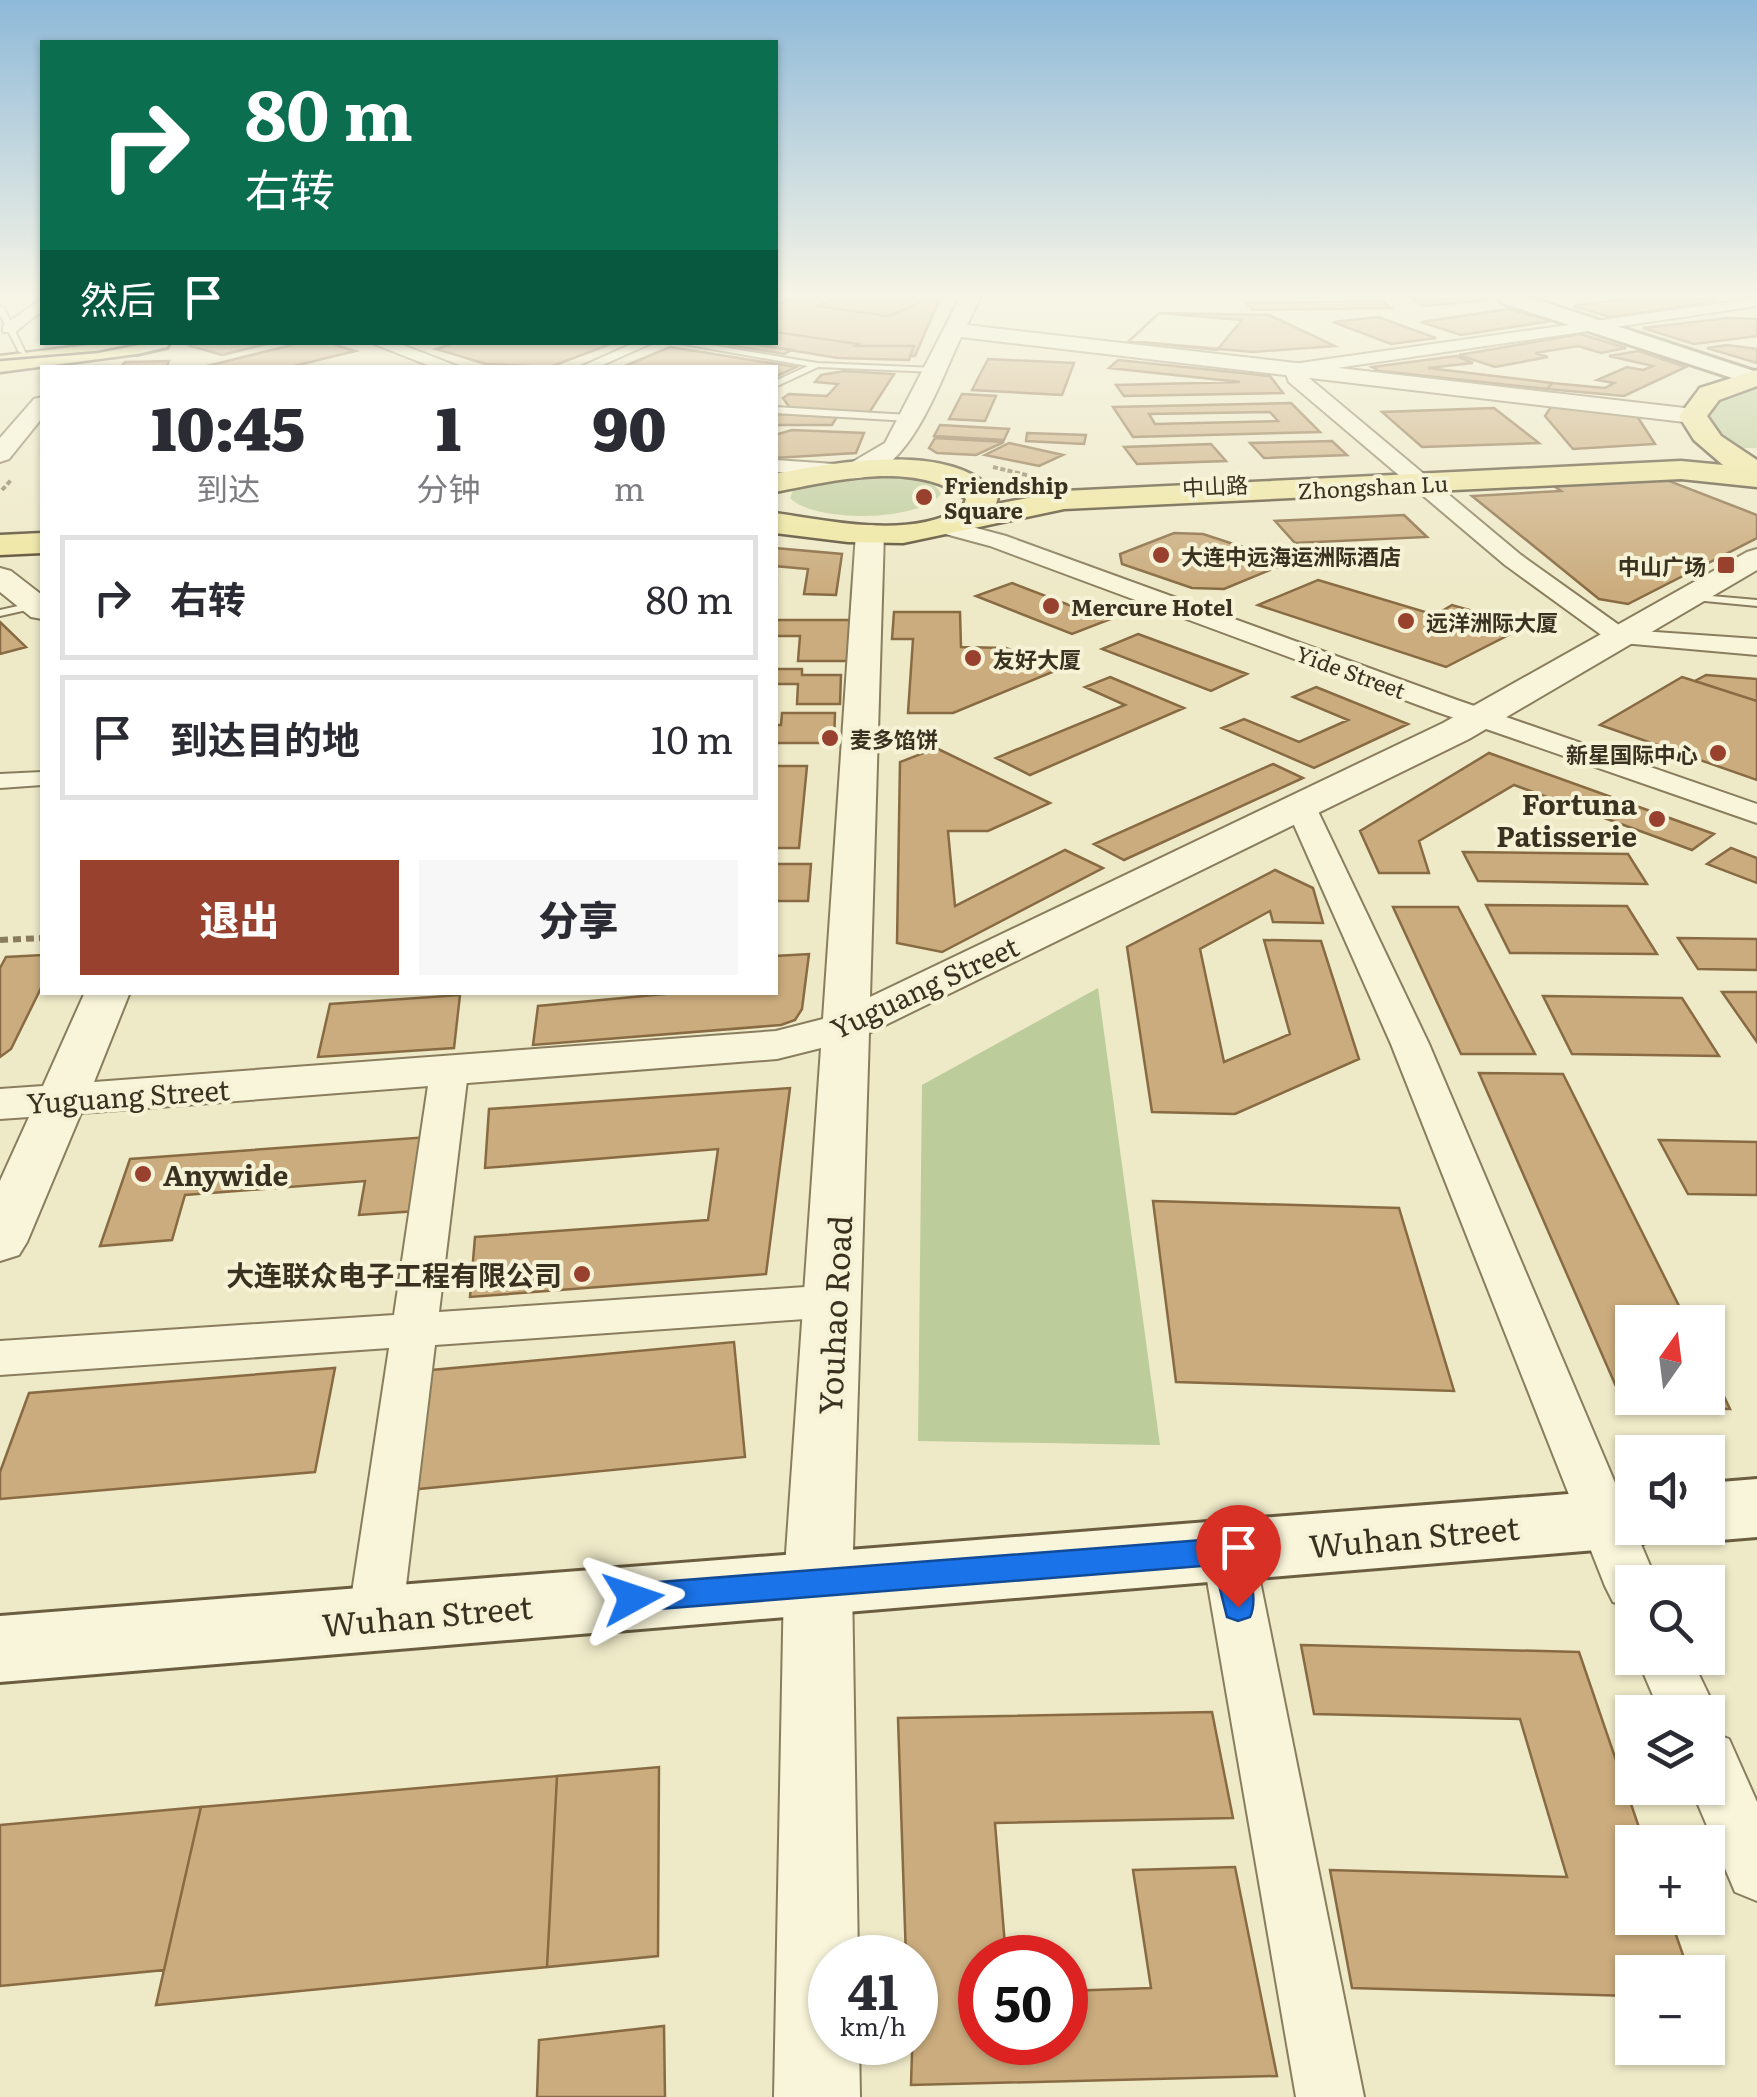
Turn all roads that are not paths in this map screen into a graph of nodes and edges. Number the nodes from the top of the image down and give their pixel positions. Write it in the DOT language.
graph roads {
  1 [pos="921,396"];
  2 [pos="1316,396"];
  3 [pos="1487,396"];
  4 [pos="1708,396"];
  5 [pos="40,409"];
  6 [pos="778,410"];
  7 [pos="909,418"];
  8 [pos="1698,425"];
  9 [pos="894,447"];
  10 [pos="0,454"];
  11 [pos="778,466"];
  12 [pos="1675,467"];
  13 [pos="850,471"];
  14 [pos="1757,475"];
  15 [pos="954,478"];
  16 [pos="1415,480"];
  17 [pos="778,482"];
  18 [pos="1062,496"];
  19 [pos="40,524"];
  20 [pos="955,524"];
  21 [pos="0,526"];
  22 [pos="780,527"];
  23 [pos="870,532"];
  24 [pos="40,543"];
  25 [pos="0,545"];
  26 [pos="1757,558"];
  27 [pos="0,576"];
  28 [pos="1688,597"];
  29 [pos="1757,603"];
  30 [pos="21,607"];
  31 [pos="1620,637"];
  32 [pos="1757,648"];
  33 [pos="1481,718"];
  34 [pos="40,779"];
  35 [pos="0,781"];
  36 [pos="1301,807"];
  37 [pos="1757,814"];
  38 [pos="107,995"];
  39 [pos="845,1027"];
  40 [pos="449,1072"];
  41 [pos="64,1100"];
  42 [pos="0,1104"];
  43 [pos="0,1242"];
  44 [pos="834,1301"];
  45 [pos="414,1330"];
  46 [pos="0,1358"];
  47 [pos="1757,1508"];
  48 [pos="1725,1511"];
  49 [pos="1615,1512"];
  50 [pos="1615,1519"];
  51 [pos="1228,1551"];
  52 [pos="818,1582"];
  53 [pos="375,1619"];
  54 [pos="0,1649"];
  55 [pos="1725,1797"];
  56 [pos="1757,1871"];
  57 [pos="817,2097"];
  58 [pos="1330,2097"];
  1 -- 7 [label="street"];
  2 -- 16 [label="street"];
  3 -- 8 [label="street"];
  4 -- 8 [label="main road"];
  5 -- 10 [label="street"];
  6 -- 7 [label="lane"];
  7 -- 9 [label="street"];
  8 -- 12 [label="main road"];
  8 -- 14 [label="main road"];
  9 -- 13 [label="street"];
  9 -- 15 [label="street"];
  11 -- 13 [label="street"];
  12 -- 14 [label="main road, Zhongshan Lu"];
  12 -- 16 [label="main road, Zhongshan Lu"];
  13 -- 15 [label="main road"];
  13 -- 17 [label="main road"];
  15 -- 18 [label="main road"];
  15 -- 20 [label="main road"];
  16 -- 18 [label="main road, Zhongshan Lu"];
  16 -- 31 [label="street"];
  18 -- 20 [label="main road"];
  19 -- 21 [label="main road"];
  20 -- 23 [label="main road"];
  20 -- 33 [label="street, Yide Street"];
  22 -- 23 [label="main road"];
  23 -- 39 [label="street, Youhao Road"];
  24 -- 25 [label="main road"];
  26 -- 28 [label="street, Yuguang Street"];
  27 -- 30 [label="street"];
  28 -- 29 [label="lane"];
  28 -- 31 [label="street, Yuguang Street"];
  31 -- 32 [label="street"];
  31 -- 33 [label="street, Yuguang Street"];
  33 -- 36 [label="street, Yuguang Street"];
  33 -- 37 [label="street, Yide Street"];
  34 -- 35 [label="street"];
  36 -- 39 [label="street, Yuguang Street"];
  36 -- 49 [label="street"];
  38 -- 41 [label="street"];
  39 -- 40 [label="street, Yuguang Street"];
  39 -- 44 [label="street, Youhao Road"];
  40 -- 41 [label="street, Yuguang Street"];
  40 -- 45 [label="street"];
  41 -- 42 [label="street, Yuguang Street"];
  41 -- 43 [label="street"];
  44 -- 45 [label="street"];
  44 -- 52 [label="street, Youhao Road"];
  45 -- 46 [label="street"];
  45 -- 53 [label="street"];
  47 -- 48 [label="main road"];
  50 -- 51 [label="main road, Wuhan Street"];
  51 -- 52 [label="main road, Wuhan Street"];
  51 -- 58 [label="street"];
  52 -- 53 [label="main road, Wuhan Street"];
  52 -- 57 [label="street, Youhao Road"];
  53 -- 54 [label="main road, Wuhan Street"];
  55 -- 56 [label="street"];
}
